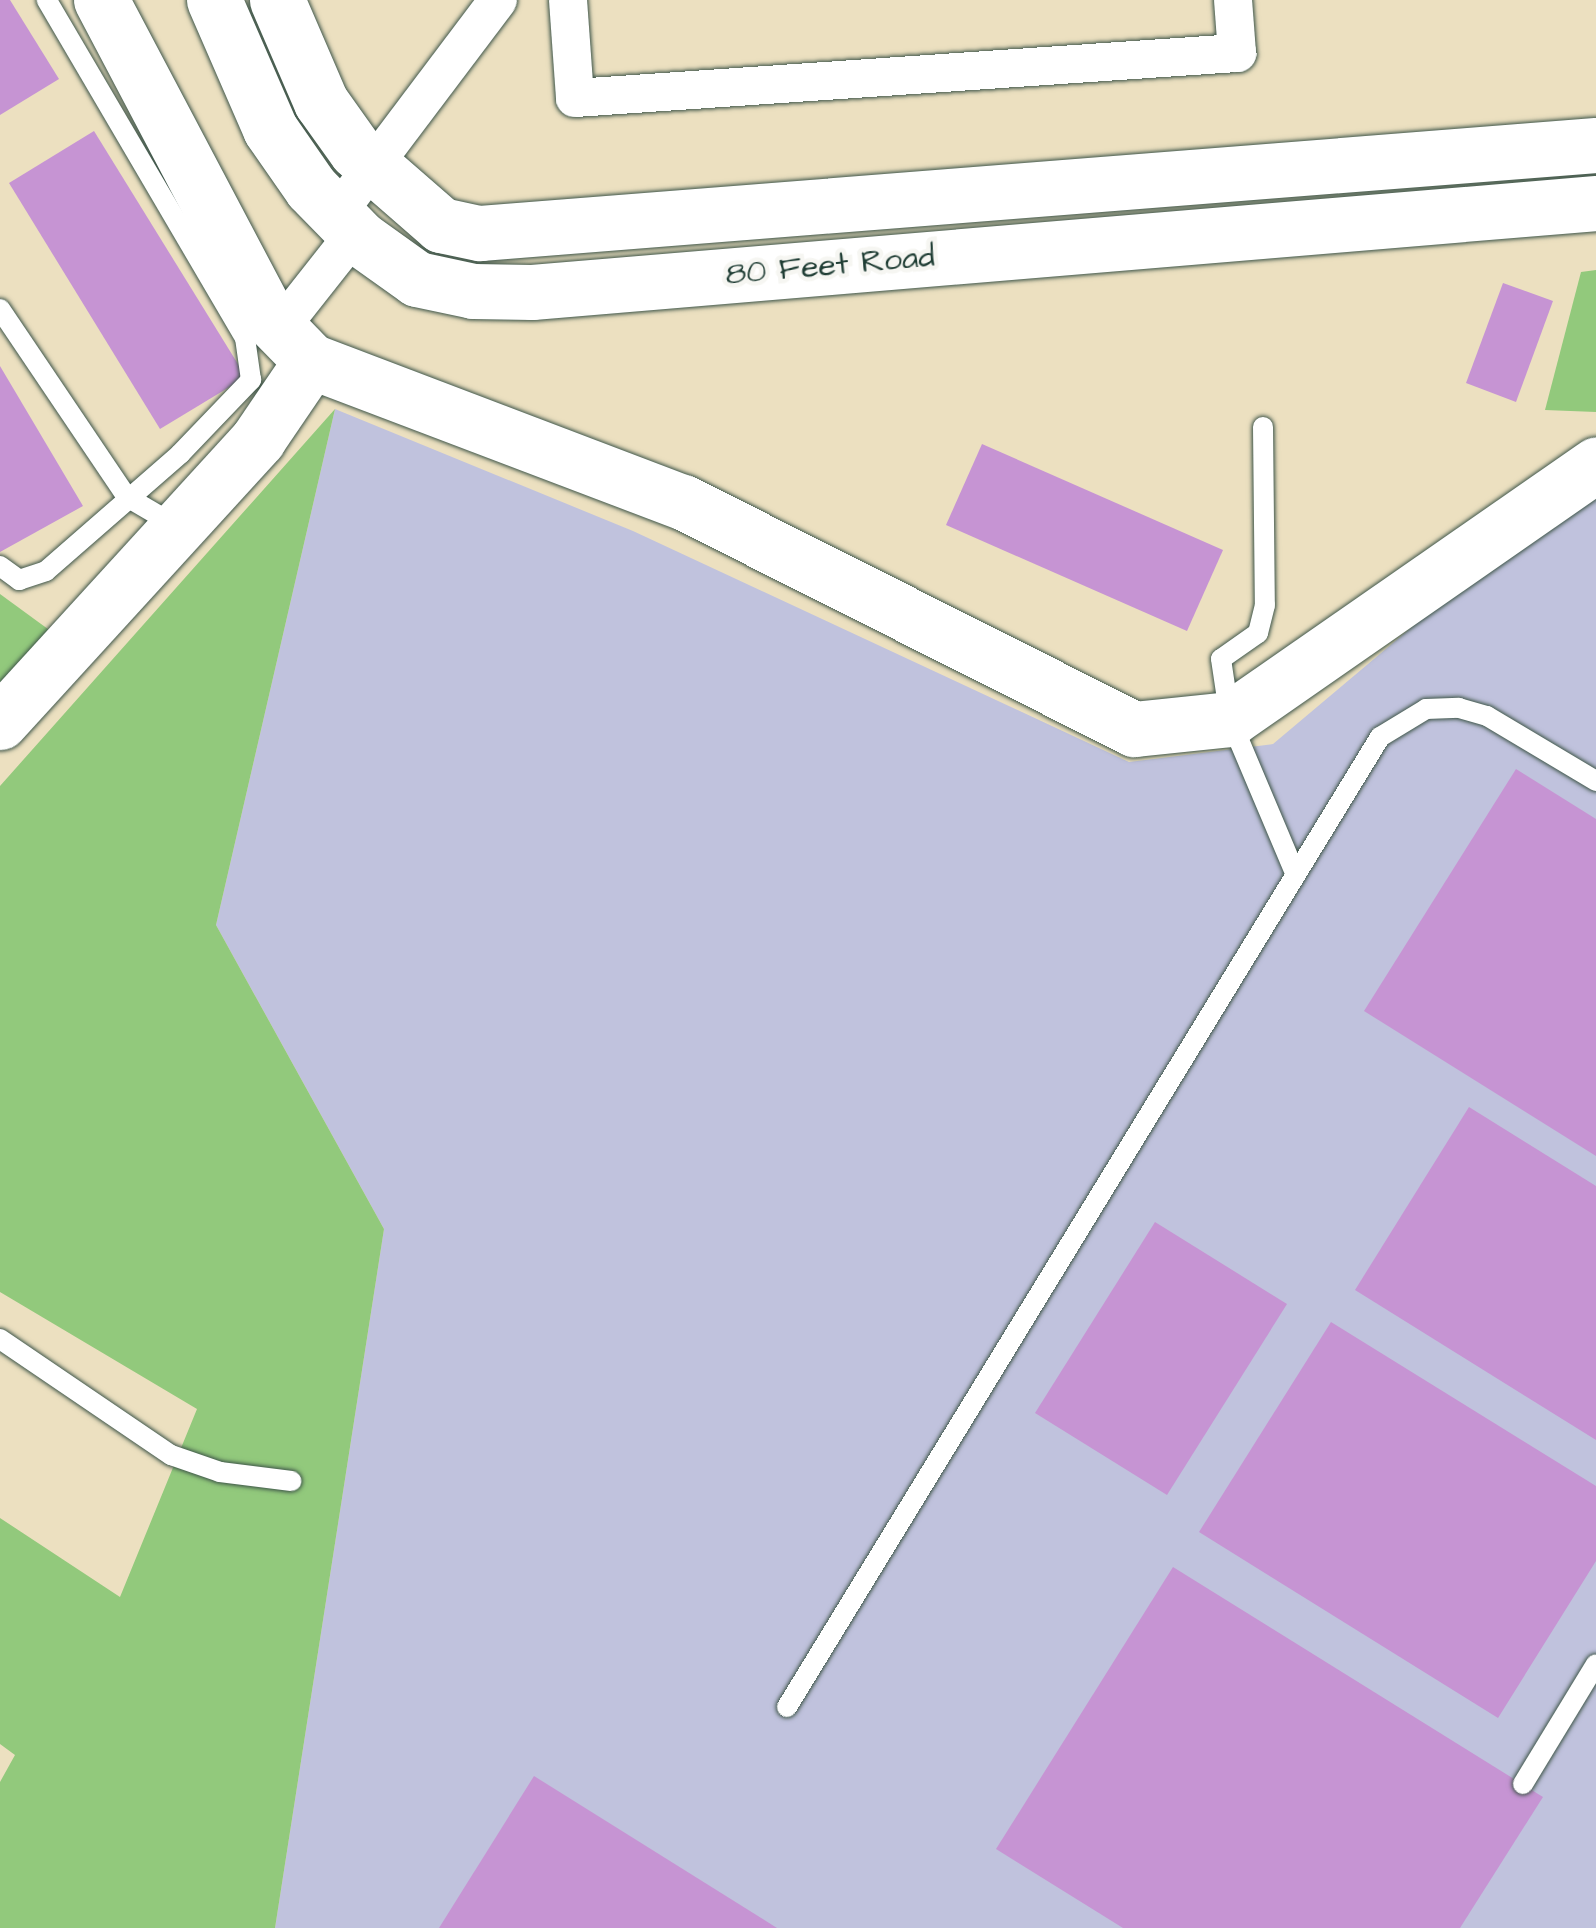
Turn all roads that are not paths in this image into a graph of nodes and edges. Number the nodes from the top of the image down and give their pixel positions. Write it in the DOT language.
graph roads {
  1 [pos="47,0"];
  2 [pos="101,0"];
  3 [pos="214,0"];
  4 [pos="277,0"];
  5 [pos="498,0"];
  6 [pos="568,0"];
  7 [pos="1233,0"];
  8 [pos="1596,146"];
  9 [pos="371,167"];
  10 [pos="1596,204"];
  11 [pos="346,224"];
  12 [pos="0,309"];
  13 [pos="296,345"];
  14 [pos="1263,427"];
  15 [pos="1596,464"];
  16 [pos="127,496"];
  17 [pos="178,527"];
  18 [pos="0,566"];
  19 [pos="1230,719"];
  20 [pos="0,722"];
  21 [pos="1596,781"];
  22 [pos="1296,875"];
  23 [pos="0,1338"];
  24 [pos="291,1481"];
  25 [pos="1596,1664"];
  26 [pos="787,1707"];
  27 [pos="1523,1784"];
  1 -- 16 [label="lane"];
  2 -- 13 [label="street"];
  3 -- 11 [label="street, 80 Feet Road"];
  4 -- 9 [label="street, 80 Feet Road"];
  5 -- 9 [label="street"];
  6 -- 7 [label="street"];
  8 -- 9 [label="street, 80 Feet Road"];
  9 -- 11 [label="street"];
  10 -- 11 [label="street, 80 Feet Road"];
  11 -- 13 [label="street"];
  12 -- 16 [label="lane"];
  13 -- 17 [label="street"];
  13 -- 19 [label="street"];
  14 -- 19 [label="lane"];
  15 -- 19 [label="street"];
  16 -- 17 [label="lane"];
  16 -- 18 [label="lane"];
  17 -- 20 [label="street"];
  19 -- 22 [label="lane"];
  21 -- 22 [label="lane"];
  22 -- 26 [label="lane"];
  23 -- 24 [label="lane"];
  25 -- 27 [label="lane"];
}
